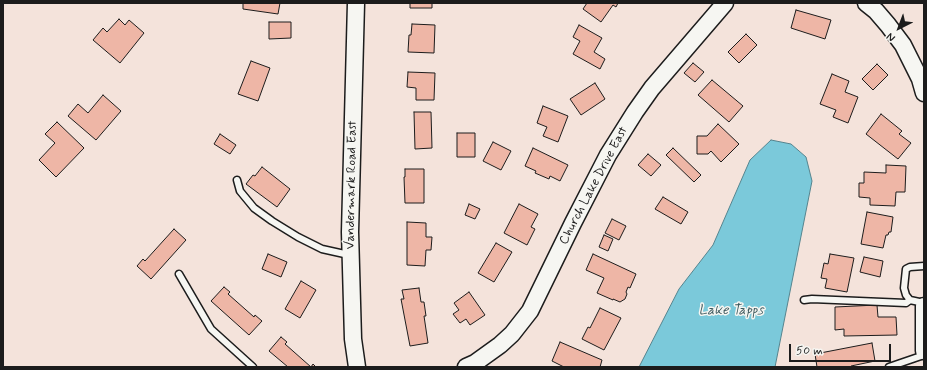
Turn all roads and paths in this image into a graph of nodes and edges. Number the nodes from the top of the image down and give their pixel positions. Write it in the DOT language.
graph roads {
  1 [pos="356,3"];
  2 [pos="725,3"];
  3 [pos="866,3"];
  4 [pos="924,92"];
  5 [pos="238,180"];
  6 [pos="351,256"];
  7 [pos="924,266"];
  8 [pos="179,274"];
  9 [pos="804,300"];
  10 [pos="919,303"];
  11 [pos="924,351"];
  12 [pos="924,355"];
  13 [pos="253,367"];
  14 [pos="357,367"];
  15 [pos="466,367"];
  16 [pos="889,367"];
  1 -- 6 [label="street, Vandermark Road East"];
  2 -- 15 [label="street, Church Lake Drive East"];
  3 -- 4 [label="street"];
  5 -- 6 [label="lane"];
  6 -- 14 [label="street, Vandermark Road East"];
  7 -- 10 [label="lane"];
  8 -- 13 [label="lane"];
  9 -- 10 [label="lane"];
  10 -- 11 [label="street"];
  12 -- 16 [label="lane"];
}
